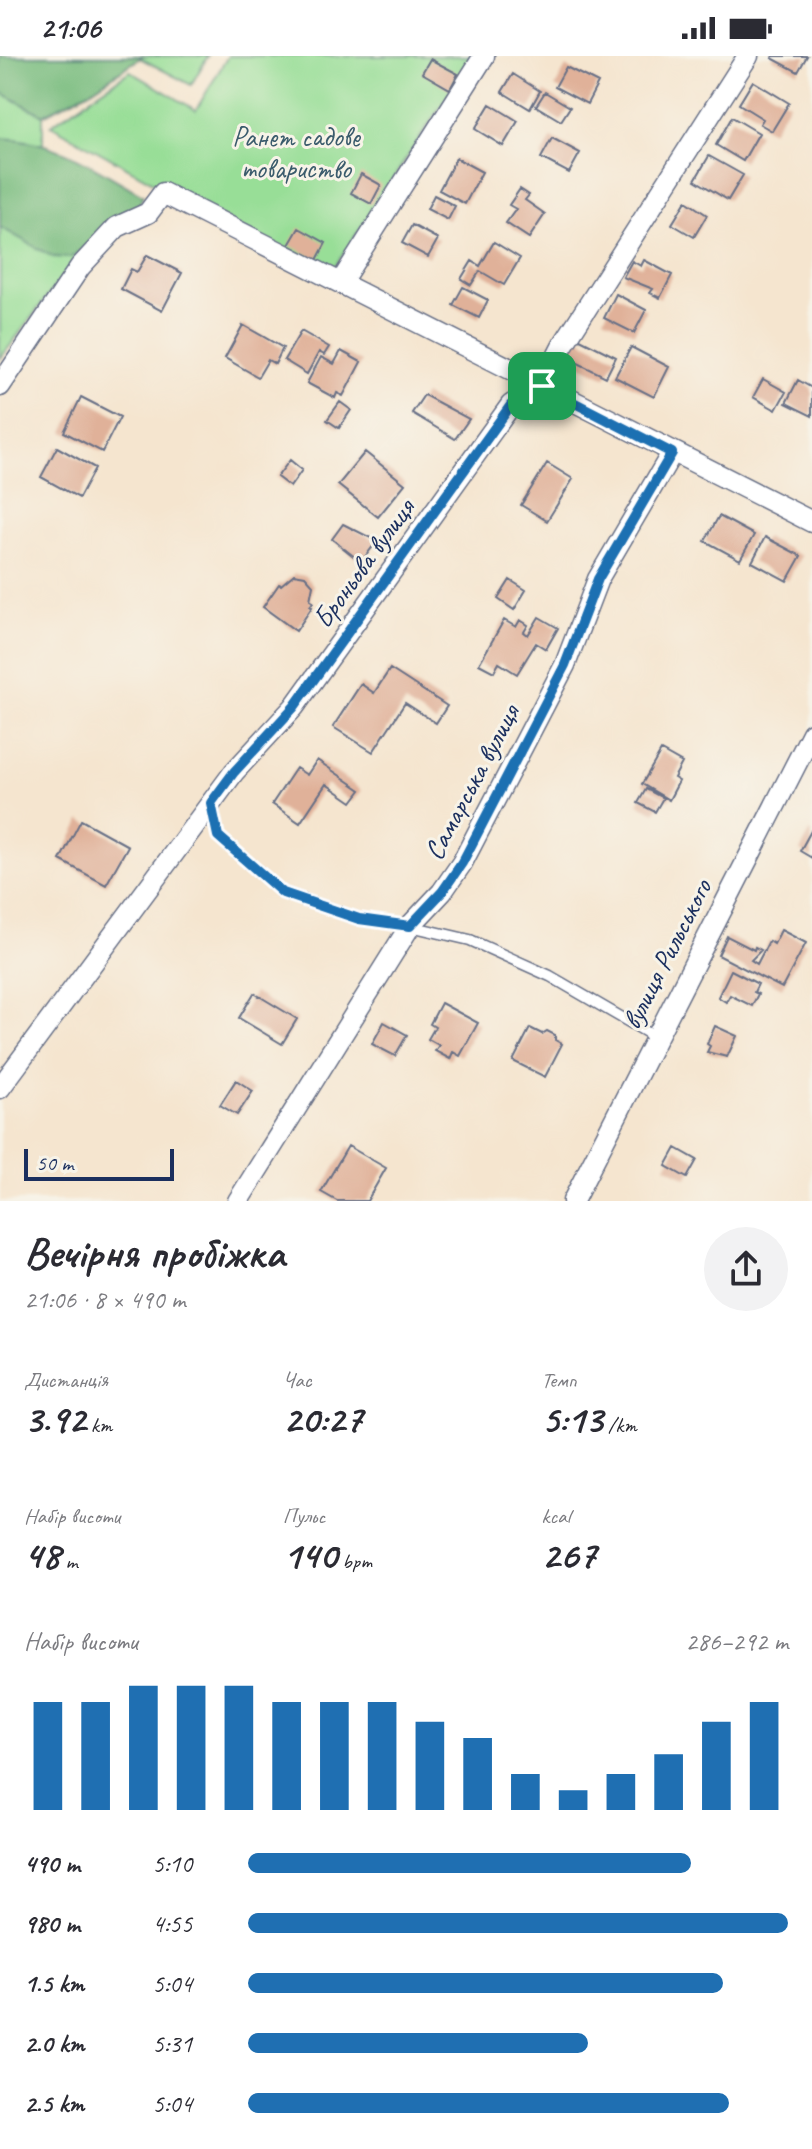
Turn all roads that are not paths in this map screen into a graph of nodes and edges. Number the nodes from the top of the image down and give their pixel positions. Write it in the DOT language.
graph roads {
  1 [pos="484,56"];
  2 [pos="748,56"];
  3 [pos="341,282"];
  4 [pos="0,386"];
  5 [pos="542,386"];
  6 [pos="672,453"];
  7 [pos="812,522"];
  8 [pos="812,733"];
  9 [pos="211,803"];
  10 [pos="410,926"];
  11 [pos="655,1037"];
  12 [pos="0,1088"];
  13 [pos="238,1201"];
  14 [pos="573,1201"];
  1 -- 3 [label="street"];
  2 -- 5 [label="street, Броньова вулиця"];
  3 -- 4 [label="street"];
  3 -- 5 [label="street"];
  5 -- 6 [label="street"];
  5 -- 9 [label="street, Броньова вулиця"];
  6 -- 7 [label="street"];
  6 -- 10 [label="street, Самарська вулиця"];
  8 -- 11 [label="street, вулиця Рильського"];
  9 -- 10 [label="lane"];
  9 -- 12 [label="street, Броньова вулиця"];
  10 -- 11 [label="lane"];
  10 -- 13 [label="street, Самарська вулиця"];
  11 -- 14 [label="street, вулиця Рильського"];
}
